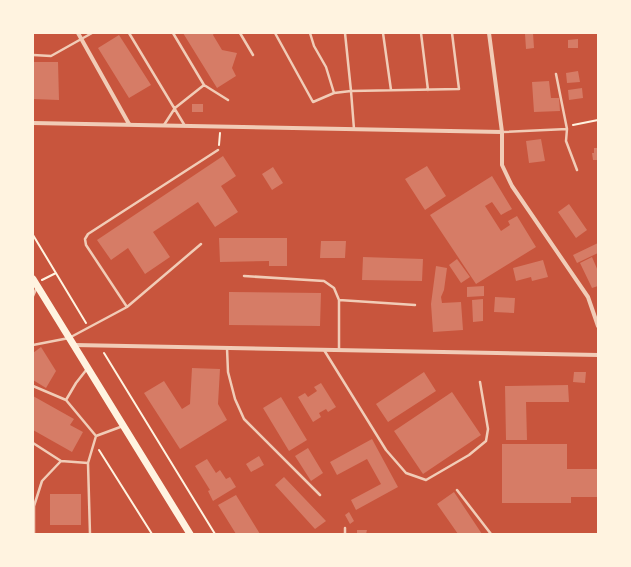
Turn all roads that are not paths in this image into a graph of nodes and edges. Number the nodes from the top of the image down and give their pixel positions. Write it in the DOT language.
graph roads {
  1 [pos="78,33"];
  2 [pos="92,33"];
  3 [pos="129,33"];
  4 [pos="173,33"];
  5 [pos="240,33"];
  6 [pos="275,33"];
  7 [pos="310,33"];
  8 [pos="345,33"];
  9 [pos="383,33"];
  10 [pos="421,33"];
  11 [pos="452,33"];
  12 [pos="489,33"];
  13 [pos="82,39"];
  14 [pos="253,54"];
  15 [pos="33,55"];
  16 [pos="556,74"];
  17 [pos="204,85"];
  18 [pos="391,90"];
  19 [pos="428,90"];
  20 [pos="352,91"];
  21 [pos="334,93"];
  22 [pos="228,100"];
  23 [pos="175,108"];
  24 [pos="33,123"];
  25 [pos="129,124"];
  26 [pos="164,125"];
  27 [pos="185,126"];
  28 [pos="354,129"];
  29 [pos="567,129"];
  30 [pos="502,132"];
  31 [pos="218,150"];
  32 [pos="577,170"];
  33 [pos="201,244"];
  34 [pos="244,276"];
  35 [pos="33,279"];
  36 [pos="38,286"];
  37 [pos="33,296"];
  38 [pos="339,300"];
  39 [pos="415,305"];
  40 [pos="127,306"];
  41 [pos="598,326"];
  42 [pos="69,338"];
  43 [pos="33,345"];
  44 [pos="74,345"];
  45 [pos="227,348"];
  46 [pos="324,350"];
  47 [pos="339,350"];
  48 [pos="598,356"];
  49 [pos="88,368"];
  50 [pos="480,382"];
  51 [pos="33,386"];
  52 [pos="66,400"];
  53 [pos="123,425"];
  54 [pos="96,436"];
  55 [pos="33,443"];
  56 [pos="61,461"];
  57 [pos="88,463"];
  58 [pos="458,490"];
  59 [pos="320,495"];
  60 [pos="34,519"];
  61 [pos="345,528"];
  62 [pos="34,534"];
  63 [pos="90,534"];
  64 [pos="190,534"];
  65 [pos="345,534"];
  66 [pos="491,534"];
  1 -- 13 [label="street"];
  2 -- 13 [label="lane"];
  3 -- 23 [label="lane"];
  4 -- 17 [label="lane"];
  5 -- 14 [label="lane"];
  6 -- 21 [label="lane"];
  7 -- 21 [label="lane"];
  8 -- 20 [label="lane"];
  9 -- 18 [label="lane"];
  10 -- 19 [label="lane"];
  11 -- 19 [label="lane"];
  12 -- 30 [label="street"];
  13 -- 15 [label="lane"];
  13 -- 25 [label="street"];
  16 -- 29 [label="lane"];
  17 -- 22 [label="lane"];
  17 -- 23 [label="lane"];
  18 -- 19 [label="lane"];
  18 -- 20 [label="lane"];
  20 -- 21 [label="lane"];
  20 -- 28 [label="lane"];
  23 -- 26 [label="lane"];
  23 -- 27 [label="lane"];
  24 -- 25 [label="street"];
  25 -- 26 [label="street"];
  26 -- 27 [label="street"];
  27 -- 28 [label="street"];
  28 -- 30 [label="street"];
  29 -- 30 [label="lane"];
  29 -- 32 [label="lane"];
  30 -- 41 [label="street"];
  31 -- 40 [label="lane"];
  33 -- 40 [label="lane"];
  34 -- 38 [label="lane"];
  35 -- 36 [label="main road"];
  36 -- 37 [label="lane"];
  36 -- 42 [label="main road"];
  38 -- 39 [label="lane"];
  38 -- 47 [label="lane"];
  40 -- 42 [label="lane"];
  42 -- 43 [label="lane"];
  42 -- 44 [label="main road"];
  44 -- 45 [label="street"];
  44 -- 49 [label="main road"];
  45 -- 46 [label="street"];
  45 -- 59 [label="lane"];
  46 -- 47 [label="street"];
  46 -- 50 [label="lane"];
  47 -- 48 [label="street"];
  49 -- 52 [label="lane"];
  49 -- 53 [label="main road"];
  51 -- 52 [label="lane"];
  52 -- 54 [label="lane"];
  53 -- 54 [label="lane"];
  53 -- 64 [label="main road"];
  54 -- 57 [label="lane"];
  55 -- 56 [label="lane"];
  56 -- 57 [label="lane"];
  56 -- 60 [label="lane"];
  57 -- 63 [label="lane"];
  58 -- 66 [label="lane"];
  60 -- 62 [label="lane"];
  61 -- 65 [label="lane"];
}
